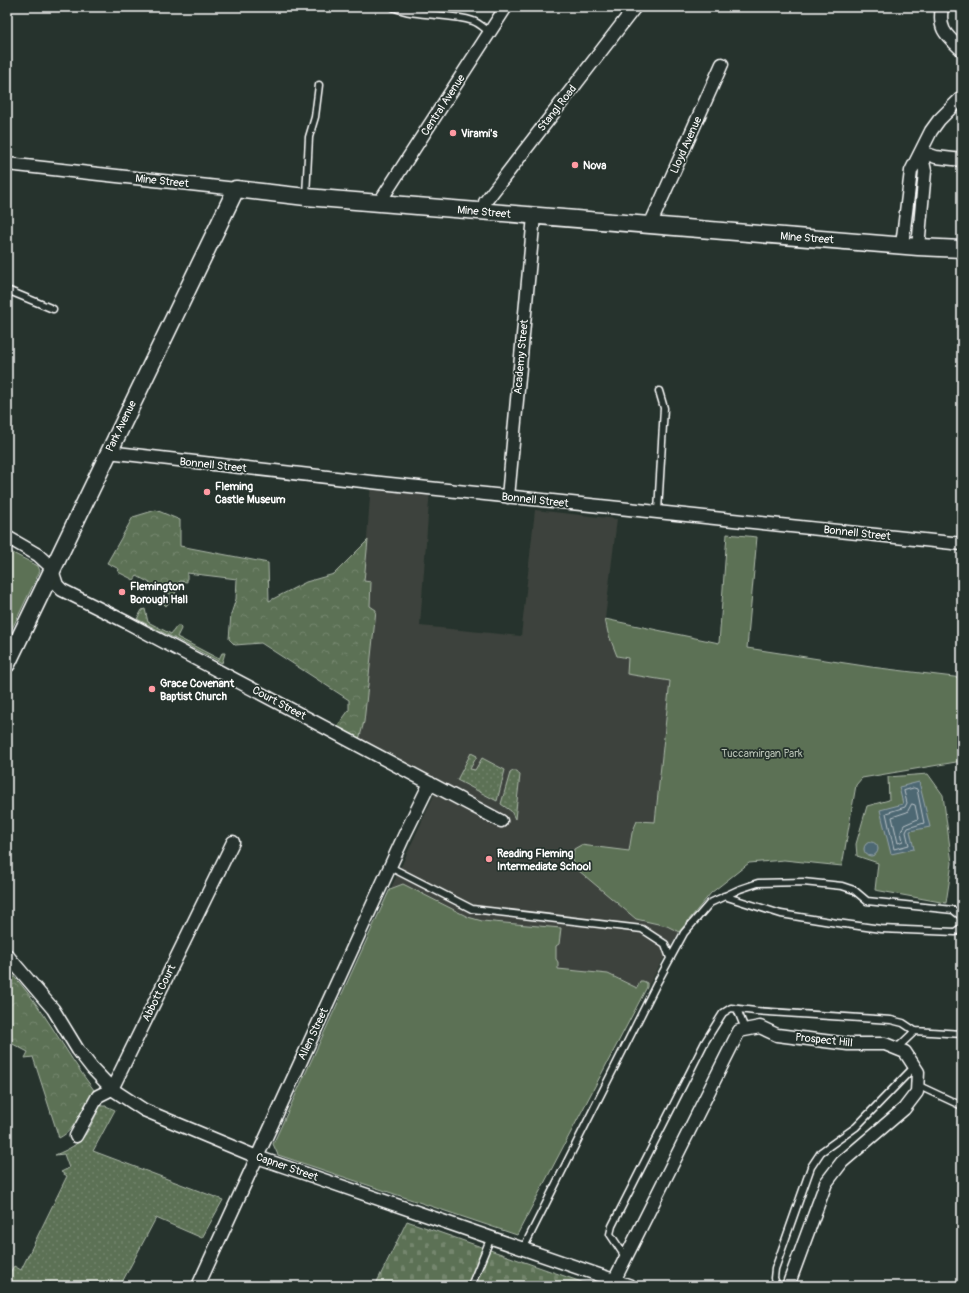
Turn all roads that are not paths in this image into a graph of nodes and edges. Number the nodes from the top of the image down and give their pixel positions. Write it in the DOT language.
graph roads {
  1 [pos="393,7"];
  2 [pos="506,7"];
  3 [pos="634,7"];
  4 [pos="942,7"];
  5 [pos="491,32"];
  6 [pos="962,50"];
  7 [pos="722,64"];
  8 [pos="319,84"];
  9 [pos="962,97"];
  10 [pos="921,152"];
  11 [pos="962,160"];
  12 [pos="7,164"];
  13 [pos="236,189"];
  14 [pos="306,197"];
  15 [pos="379,203"];
  16 [pos="485,212"];
  17 [pos="534,216"];
  18 [pos="650,225"];
  19 [pos="902,245"];
  20 [pos="918,247"];
  21 [pos="962,249"];
  22 [pos="7,290"];
  23 [pos="53,309"];
  24 [pos="659,391"];
  25 [pos="108,452"];
  26 [pos="508,497"];
  27 [pos="658,511"];
  28 [pos="7,537"];
  29 [pos="962,544"];
  30 [pos="52,572"];
  31 [pos="7,664"];
  32 [pos="430,783"];
  33 [pos="501,821"];
  34 [pos="233,842"];
  35 [pos="390,867"];
  36 [pos="724,896"];
  37 [pos="962,918"];
  38 [pos="962,927"];
  39 [pos="7,955"];
  40 [pos="670,958"];
  41 [pos="738,1009"];
  42 [pos="745,1030"];
  43 [pos="914,1031"];
  44 [pos="962,1034"];
  45 [pos="896,1048"];
  46 [pos="915,1066"];
  47 [pos="918,1085"];
  48 [pos="112,1089"];
  49 [pos="962,1106"];
  50 [pos="76,1136"];
  51 [pos="257,1157"];
  52 [pos="491,1238"];
  53 [pos="523,1249"];
  54 [pos="626,1258"];
  55 [pos="614,1283"];
  56 [pos="198,1286"];
  57 [pos="471,1286"];
  58 [pos="631,1286"];
  59 [pos="777,1286"];
  60 [pos="788,1286"];
  1 -- 5 [label="lane"];
  2 -- 5 [label="street, Central Avenue"];
  3 -- 16 [label="street, Stangl Road"];
  4 -- 6 [label="street"];
  5 -- 15 [label="street, Central Avenue"];
  7 -- 18 [label="street, Lloyd Avenue"];
  8 -- 14 [label="lane"];
  9 -- 10 [label="street"];
  10 -- 11 [label="street"];
  10 -- 19 [label="street"];
  10 -- 20 [label="street"];
  12 -- 13 [label="street, Mine Street"];
  13 -- 14 [label="street, Mine Street"];
  13 -- 25 [label="street, Park Avenue"];
  14 -- 15 [label="street, Mine Street"];
  15 -- 16 [label="street, Mine Street"];
  16 -- 17 [label="street, Mine Street"];
  17 -- 18 [label="street, Mine Street"];
  17 -- 26 [label="street, Academy Street"];
  18 -- 19 [label="street, Mine Street"];
  19 -- 20 [label="street, Mine Street"];
  20 -- 21 [label="street, Mine Street"];
  22 -- 23 [label="lane"];
  24 -- 27 [label="lane"];
  25 -- 26 [label="street, Bonnell Street"];
  25 -- 30 [label="street, Park Avenue"];
  26 -- 27 [label="street, Bonnell Street"];
  27 -- 29 [label="street, Bonnell Street"];
  28 -- 30 [label="street, Court Street"];
  30 -- 31 [label="street, Park Avenue"];
  30 -- 32 [label="street, Court Street"];
  32 -- 33 [label="street, Court Street"];
  32 -- 35 [label="street, Allen Street"];
  34 -- 48 [label="street, Abbott Court"];
  35 -- 40 [label="lane"];
  35 -- 51 [label="street, Allen Street"];
  36 -- 37 [label="lane"];
  36 -- 38 [label="lane"];
  36 -- 40 [label="lane"];
  39 -- 48 [label="street, Capner Street"];
  40 -- 53 [label="lane"];
  41 -- 42 [label="lane"];
  41 -- 43 [label="lane"];
  41 -- 54 [label="lane"];
  42 -- 45 [label="street, Prospect Hill"];
  42 -- 54 [label="street"];
  43 -- 44 [label="lane"];
  43 -- 45 [label="lane"];
  45 -- 46 [label="street, Prospect Hill"];
  46 -- 47 [label="street"];
  46 -- 59 [label="lane"];
  47 -- 49 [label="lane"];
  47 -- 60 [label="street"];
  48 -- 50 [label="street"];
  48 -- 51 [label="street, Capner Street"];
  51 -- 52 [label="street, Capner Street"];
  51 -- 56 [label="street, Allen Street"];
  52 -- 53 [label="street, Capner Street"];
  52 -- 57 [label="lane"];
  53 -- 55 [label="street, Capner Street"];
  54 -- 55 [label="street"];
  55 -- 58 [label="street, Capner Street"];
}
